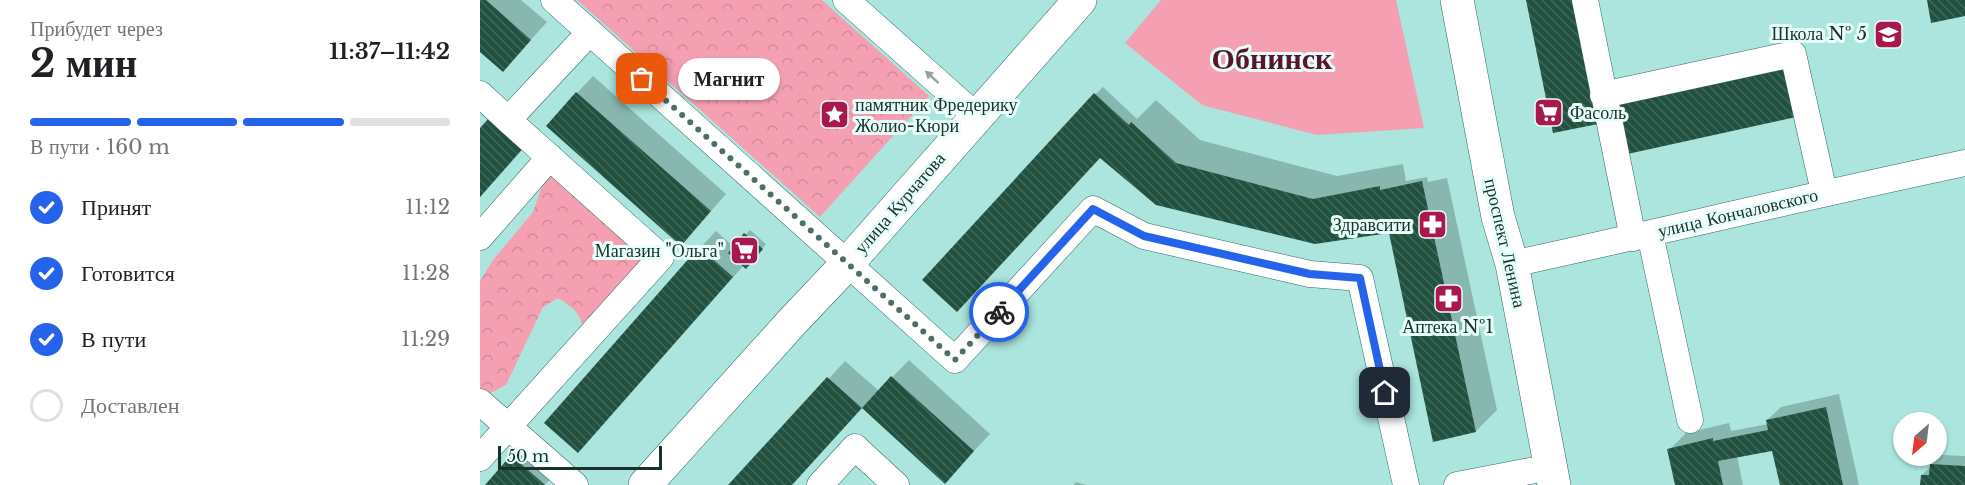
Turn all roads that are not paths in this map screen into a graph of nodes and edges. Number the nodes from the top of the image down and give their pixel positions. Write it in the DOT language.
graph roads {
  1 [pos="554,0"];
  2 [pos="846,0"];
  3 [pos="1080,0"];
  4 [pos="1457,0"];
  5 [pos="1586,0"];
  6 [pos="590,32"];
  7 [pos="480,94"];
  8 [pos="1603,95"];
  9 [pos="976,116"];
  10 [pos="508,120"];
  11 [pos="550,158"];
  12 [pos="1965,163"];
  13 [pos="1824,192"];
  14 [pos="1641,236"];
  15 [pos="480,237"];
  16 [pos="847,264"];
  17 [pos="1512,264"];
  18 [pos="480,402"];
  19 [pos="1689,420"];
  20 [pos="508,427"];
  21 [pos="480,458"];
  22 [pos="1552,476"];
  23 [pos="575,485"];
  24 [pos="645,485"];
  25 [pos="820,485"];
  26 [pos="896,485"];
  27 [pos="1406,485"];
  28 [pos="1457,485"];
  1 -- 6 [label="street"];
  9 -- 2 [label="street, one-way"];
  3 -- 9 [label="main road, улица Курчатова"];
  4 -- 17 [label="main road, проспект Ленина"];
  5 -- 8 [label="street"];
  6 -- 10 [label="street"];
  6 -- 16 [label="street"];
  7 -- 10 [label="street"];
  8 -- 13 [label="street"];
  8 -- 14 [label="street"];
  9 -- 16 [label="main road, улица Курчатова"];
  10 -- 11 [label="street"];
  11 -- 15 [label="street"];
  11 -- 20 [label="street"];
  12 -- 13 [label="street, улица Кончаловского"];
  13 -- 14 [label="street, улица Кончаловского"];
  14 -- 17 [label="street, улица Кончаловского"];
  14 -- 19 [label="street"];
  16 -- 24 [label="main road, улица Курчатова"];
  16 -- 27 [label="street"];
  17 -- 22 [label="main road, проспект Ленина"];
  18 -- 20 [label="street"];
  20 -- 21 [label="street"];
  20 -- 23 [label="street"];
  22 -- 28 [label="street"];
  25 -- 26 [label="street"];
}
